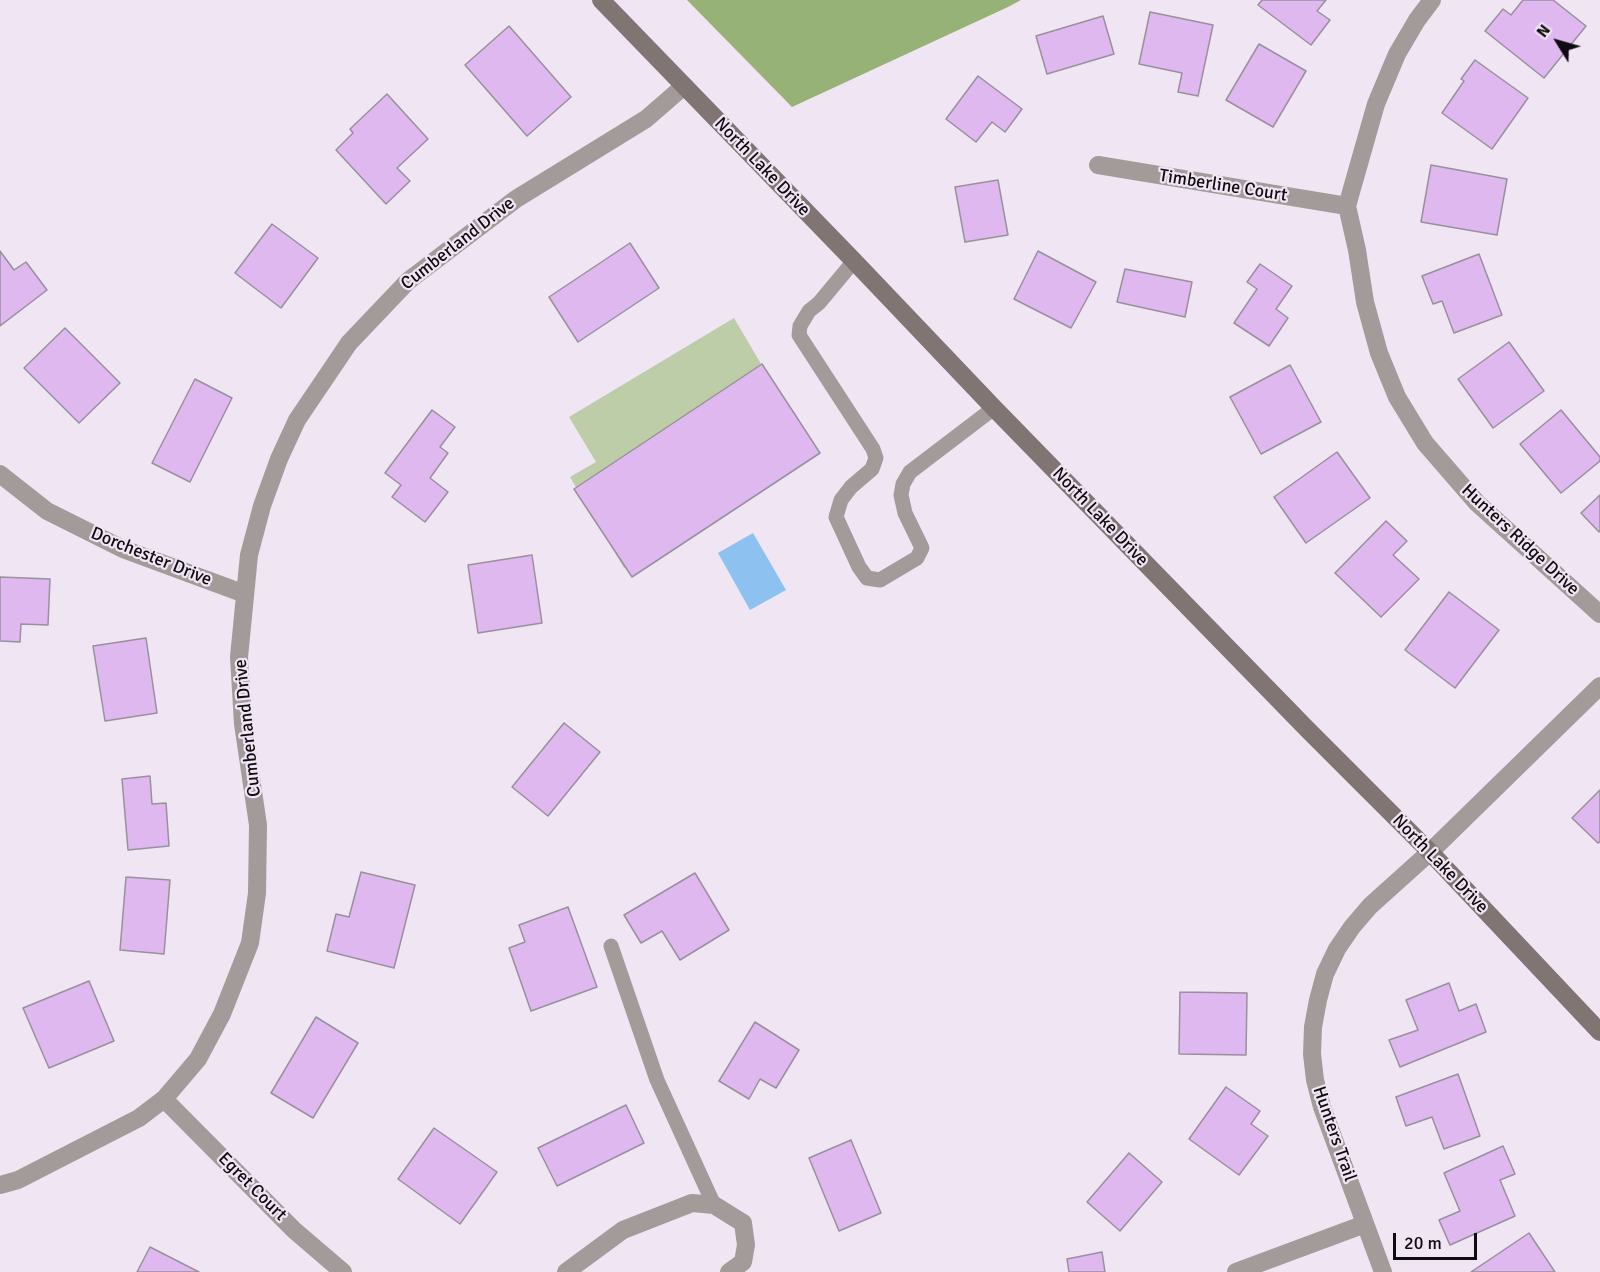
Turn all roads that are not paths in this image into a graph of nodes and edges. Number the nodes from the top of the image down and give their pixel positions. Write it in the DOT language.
graph roads {
  1 [pos="601,0"];
  2 [pos="1432,0"];
  3 [pos="684,86"];
  4 [pos="1098,165"];
  5 [pos="1347,206"];
  6 [pos="854,261"];
  7 [pos="994,408"];
  8 [pos="0,474"];
  9 [pos="245,594"];
  10 [pos="1600,614"];
  11 [pos="1600,686"];
  12 [pos="1430,852"];
  13 [pos="611,946"];
  14 [pos="1600,1032"];
  15 [pos="164,1099"];
  16 [pos="0,1185"];
  17 [pos="714,1205"];
  18 [pos="1365,1224"];
  19 [pos="343,1272"];
  20 [pos="566,1272"];
  21 [pos="729,1272"];
  22 [pos="1236,1272"];
  23 [pos="1383,1272"];
  1 -- 3 [label="main road, North Lake Drive"];
  2 -- 5 [label="street, Hunters Ridge Drive"];
  3 -- 6 [label="main road, North Lake Drive"];
  3 -- 9 [label="street, Cumberland Drive"];
  4 -- 5 [label="street, Timberline Court"];
  5 -- 10 [label="street, Hunters Ridge Drive"];
  6 -- 7 [label="main road, North Lake Drive"];
  6 -- 7 [label="lane"];
  7 -- 12 [label="main road, North Lake Drive"];
  8 -- 9 [label="street, Dorchester Drive"];
  9 -- 15 [label="street, Cumberland Drive"];
  11 -- 12 [label="street"];
  12 -- 14 [label="main road, North Lake Drive"];
  12 -- 18 [label="street, Hunters Trail"];
  13 -- 17 [label="lane"];
  15 -- 16 [label="street, Cumberland Drive"];
  15 -- 19 [label="street, Egret Court"];
  17 -- 20 [label="street"];
  17 -- 21 [label="street"];
  18 -- 22 [label="street"];
  18 -- 23 [label="street, Hunters Trail"];
}
